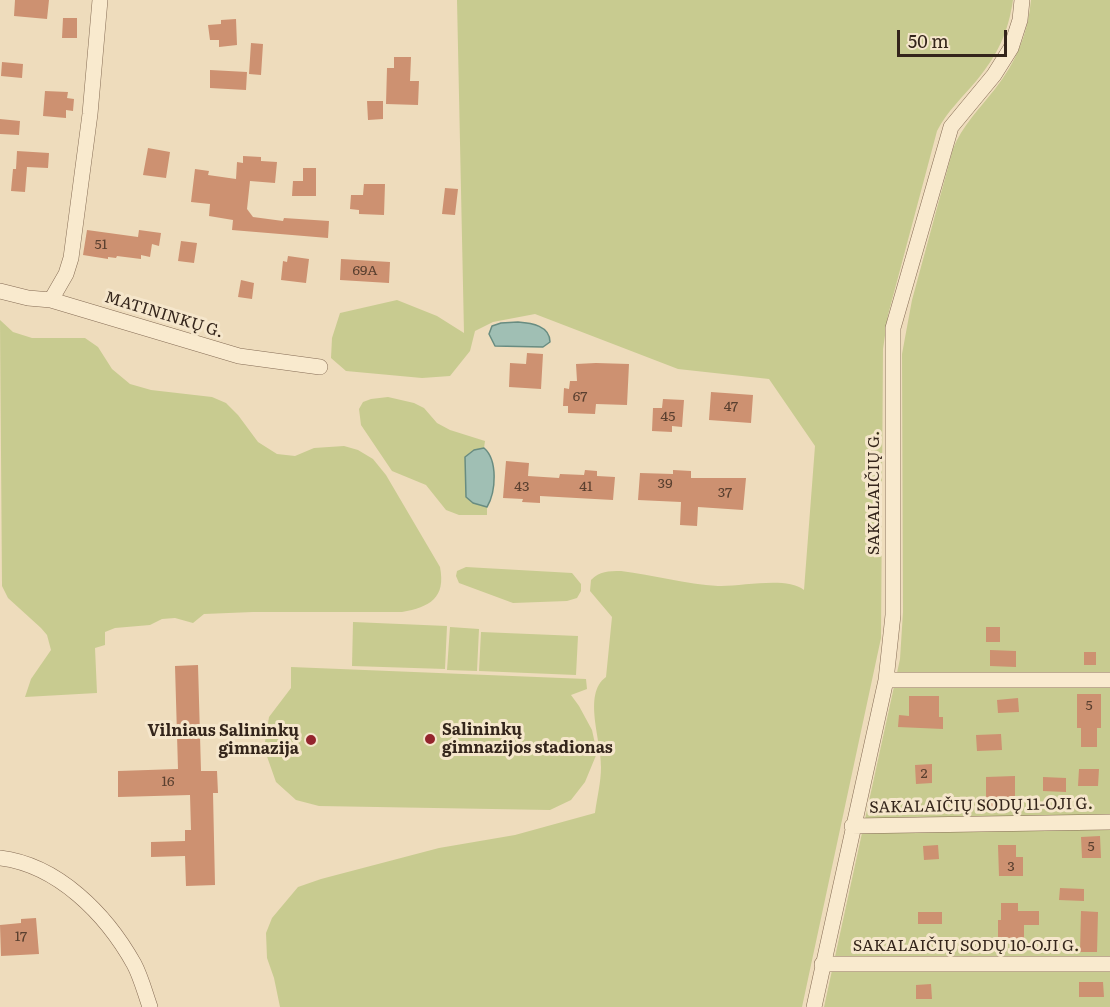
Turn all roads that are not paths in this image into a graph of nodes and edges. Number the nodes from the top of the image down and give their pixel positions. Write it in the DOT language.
graph roads {
  1 [pos="100,0"];
  2 [pos="1022,0"];
  3 [pos="0,291"];
  4 [pos="51,300"];
  5 [pos="320,367"];
  6 [pos="886,680"];
  7 [pos="1110,680"];
  8 [pos="1110,822"];
  9 [pos="852,826"];
  10 [pos="0,858"];
  11 [pos="822,964"];
  12 [pos="1110,964"];
  13 [pos="150,1007"];
  14 [pos="814,1007"];
  1 -- 4 [label="street"];
  2 -- 6 [label="street, SAKALAIČIŲ G."];
  3 -- 4 [label="street, MATININKŲ G."];
  4 -- 5 [label="street, MATININKŲ G."];
  6 -- 7 [label="street"];
  6 -- 9 [label="street, SAKALAIČIŲ G."];
  8 -- 9 [label="street, SAKALAIČIŲ SODŲ 11-OJI G."];
  9 -- 11 [label="street, SAKALAIČIŲ G."];
  10 -- 13 [label="street"];
  11 -- 12 [label="street, SAKALAIČIŲ SODŲ 10-OJI G."];
  11 -- 14 [label="street, SAKALAIČIŲ G."];
}
